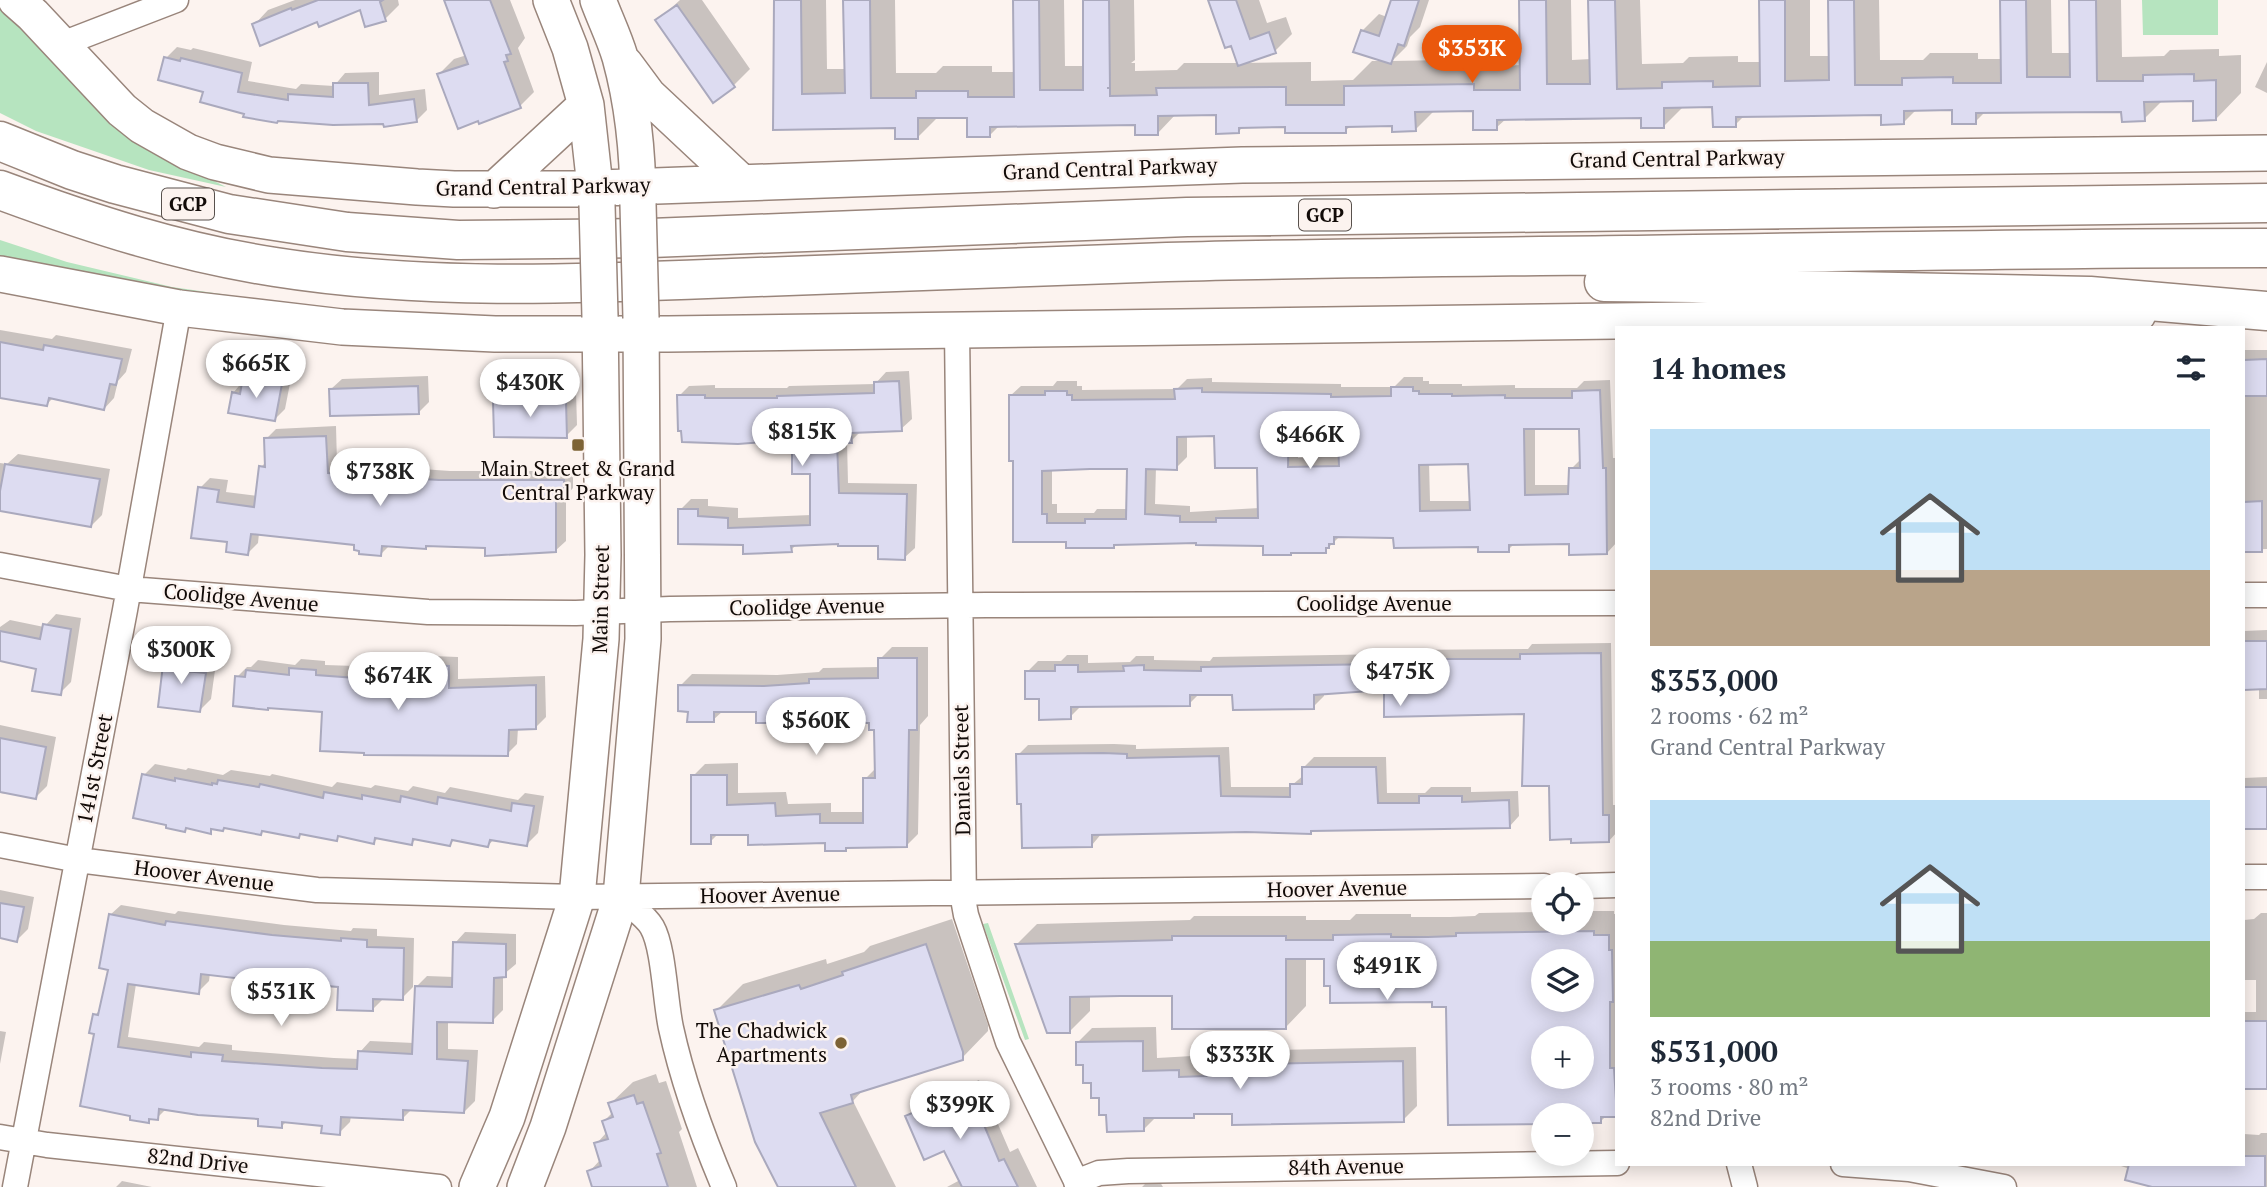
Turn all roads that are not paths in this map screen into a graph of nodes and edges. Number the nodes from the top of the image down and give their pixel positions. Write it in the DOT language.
graph roads {
  1 [pos="16,0"];
  2 [pos="176,0"];
  3 [pos="551,0"];
  4 [pos="598,0"];
  5 [pos="61,44"];
  6 [pos="620,55"];
  7 [pos="586,106"];
  8 [pos="0,141"];
  9 [pos="2267,153"];
  10 [pos="741,183"];
  11 [pos="0,190"];
  12 [pos="494,190"];
  13 [pos="638,195"];
  14 [pos="597,196"];
  15 [pos="2267,203"];
  16 [pos="2267,248"];
  17 [pos="1323,260"];
  18 [pos="0,274"];
  19 [pos="179,308"];
  20 [pos="2267,312"];
  21 [pos="1656,324"];
  22 [pos="599,326"];
  23 [pos="641,326"];
  24 [pos="957,330"];
  25 [pos="0,565"];
  26 [pos="129,589"];
  27 [pos="2245,595"];
  28 [pos="2267,595"];
  29 [pos="1615,603"];
  30 [pos="961,606"];
  31 [pos="644,611"];
  32 [pos="602,612"];
  33 [pos="0,845"];
  34 [pos="78,860"];
  35 [pos="2245,877"];
  36 [pos="2267,877"];
  37 [pos="1615,885"];
  38 [pos="1531,886"];
  39 [pos="1594,886"];
  40 [pos="963,894"];
  41 [pos="578,897"];
  42 [pos="621,897"];
  43 [pos="12,1140"];
  44 [pos="1615,1163"];
  45 [pos="1740,1166"];
  46 [pos="1869,1166"];
  47 [pos="1078,1184"];
  48 [pos="15,1187"];
  49 [pos="439,1187"];
  50 [pos="477,1187"];
  51 [pos="525,1187"];
  52 [pos="724,1187"];
  53 [pos="1745,1187"];
  54 [pos="2004,1187"];
  1 -- 5 [label="main road, Grand Central Parkway"];
  2 -- 5 [label="street"];
  3 -- 7 [label="main road, Main Street"];
  4 -- 6 [label="main road, Main Street"];
  5 -- 12 [label="main road, Grand Central Parkway"];
  6 -- 10 [label="main road"];
  6 -- 13 [label="main road, Main Street"];
  7 -- 12 [label="main road"];
  7 -- 14 [label="main road, Main Street"];
  8 -- 15 [label="highway, GCP"];
  9 -- 10 [label="main road, Grand Central Parkway"];
  10 -- 13 [label="main road, Grand Central Parkway"];
  11 -- 17 [label="highway, GCP"];
  12 -- 14 [label="main road, Grand Central Parkway"];
  13 -- 14 [label="main road, Grand Central Parkway"];
  13 -- 23 [label="main road, Main Street, bridge"];
  14 -- 22 [label="main road, Main Street, bridge"];
  16 -- 17 [label="highway, GCP"];
  17 -- 20 [label="highway"];
  18 -- 19 [label="main road"];
  19 -- 22 [label="main road"];
  19 -- 26 [label="street, 141st Street"];
  20 -- 21 [label="main road"];
  21 -- 24 [label="main road"];
  22 -- 23 [label="main road"];
  22 -- 32 [label="main road, Main Street"];
  23 -- 24 [label="main road"];
  23 -- 31 [label="main road, Main Street"];
  24 -- 30 [label="street, Daniels Street"];
  25 -- 26 [label="street, Coolidge Avenue"];
  26 -- 32 [label="street, Coolidge Avenue"];
  26 -- 34 [label="street, 141st Street"];
  27 -- 28 [label="street"];
  29 -- 30 [label="street, Coolidge Avenue"];
  30 -- 31 [label="street, Coolidge Avenue"];
  30 -- 40 [label="street, Daniels Street"];
  31 -- 32 [label="street, Coolidge Avenue"];
  31 -- 42 [label="main road, Main Street"];
  32 -- 41 [label="main road, Main Street"];
  33 -- 34 [label="street, Hoover Avenue"];
  34 -- 41 [label="street, Hoover Avenue"];
  34 -- 43 [label="street, 141st Street"];
  35 -- 36 [label="street"];
  37 -- 39 [label="street"];
  38 -- 40 [label="street, Hoover Avenue"];
  40 -- 42 [label="street, Hoover Avenue"];
  40 -- 47 [label="street, Daniels Street"];
  41 -- 42 [label="street, Hoover Avenue"];
  41 -- 50 [label="main road, Main Street"];
  42 -- 51 [label="main road, Main Street"];
  42 -- 52 [label="street"];
  43 -- 48 [label="street, 141st Street"];
  43 -- 49 [label="street, 82nd Drive"];
  44 -- 47 [label="street, 84th Avenue"];
  45 -- 53 [label="street"];
  46 -- 54 [label="street"];
}
